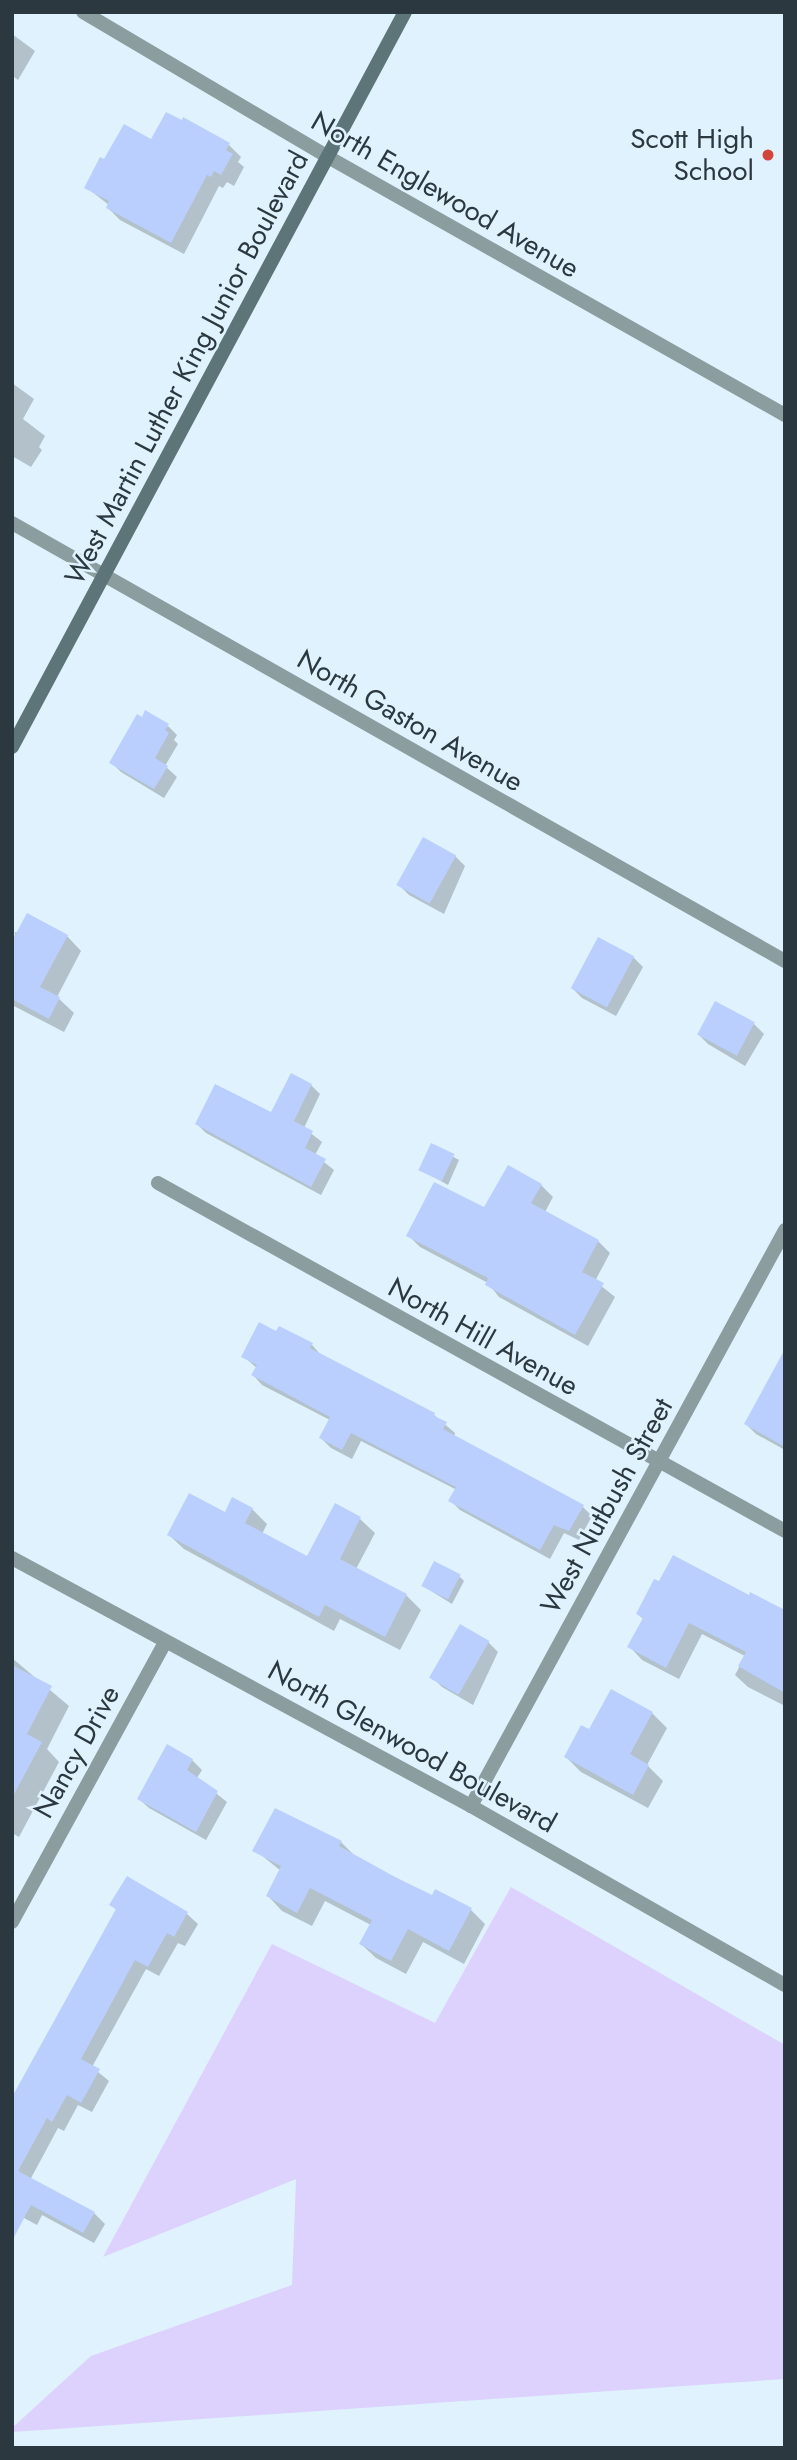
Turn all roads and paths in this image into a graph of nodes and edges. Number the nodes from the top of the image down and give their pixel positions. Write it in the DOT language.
graph roads {
  1 [pos="83,12"];
  2 [pos="405,12"];
  3 [pos="328,157"];
  4 [pos="785,415"];
  5 [pos="12,523"];
  6 [pos="103,576"];
  7 [pos="12,747"];
  8 [pos="785,961"];
  9 [pos="158,1183"];
  10 [pos="785,1230"];
  11 [pos="659,1463"];
  12 [pos="785,1531"];
  13 [pos="12,1558"];
  14 [pos="165,1642"];
  15 [pos="471,1805"];
  16 [pos="12,1922"];
  17 [pos="785,1985"];
  1 -- 3 [label="street, North Englewood Avenue"];
  2 -- 3 [label="main road, West Martin Luther King Junior Boulevard"];
  3 -- 4 [label="street, North Englewood Avenue"];
  3 -- 6 [label="main road, West Martin Luther King Junior Boulevard"];
  5 -- 6 [label="street, North Gaston Avenue"];
  6 -- 7 [label="main road, West Martin Luther King Junior Boulevard"];
  6 -- 8 [label="street, North Gaston Avenue"];
  9 -- 11 [label="street, North Hill Avenue"];
  10 -- 11 [label="street, West Nutbush Street"];
  11 -- 12 [label="street, North Hill Avenue"];
  11 -- 15 [label="street, West Nutbush Street"];
  13 -- 14 [label="street, North Glenwood Boulevard"];
  14 -- 15 [label="street, North Glenwood Boulevard"];
  14 -- 16 [label="street, Nancy Drive"];
  15 -- 17 [label="street, North Glenwood Boulevard"];
}
